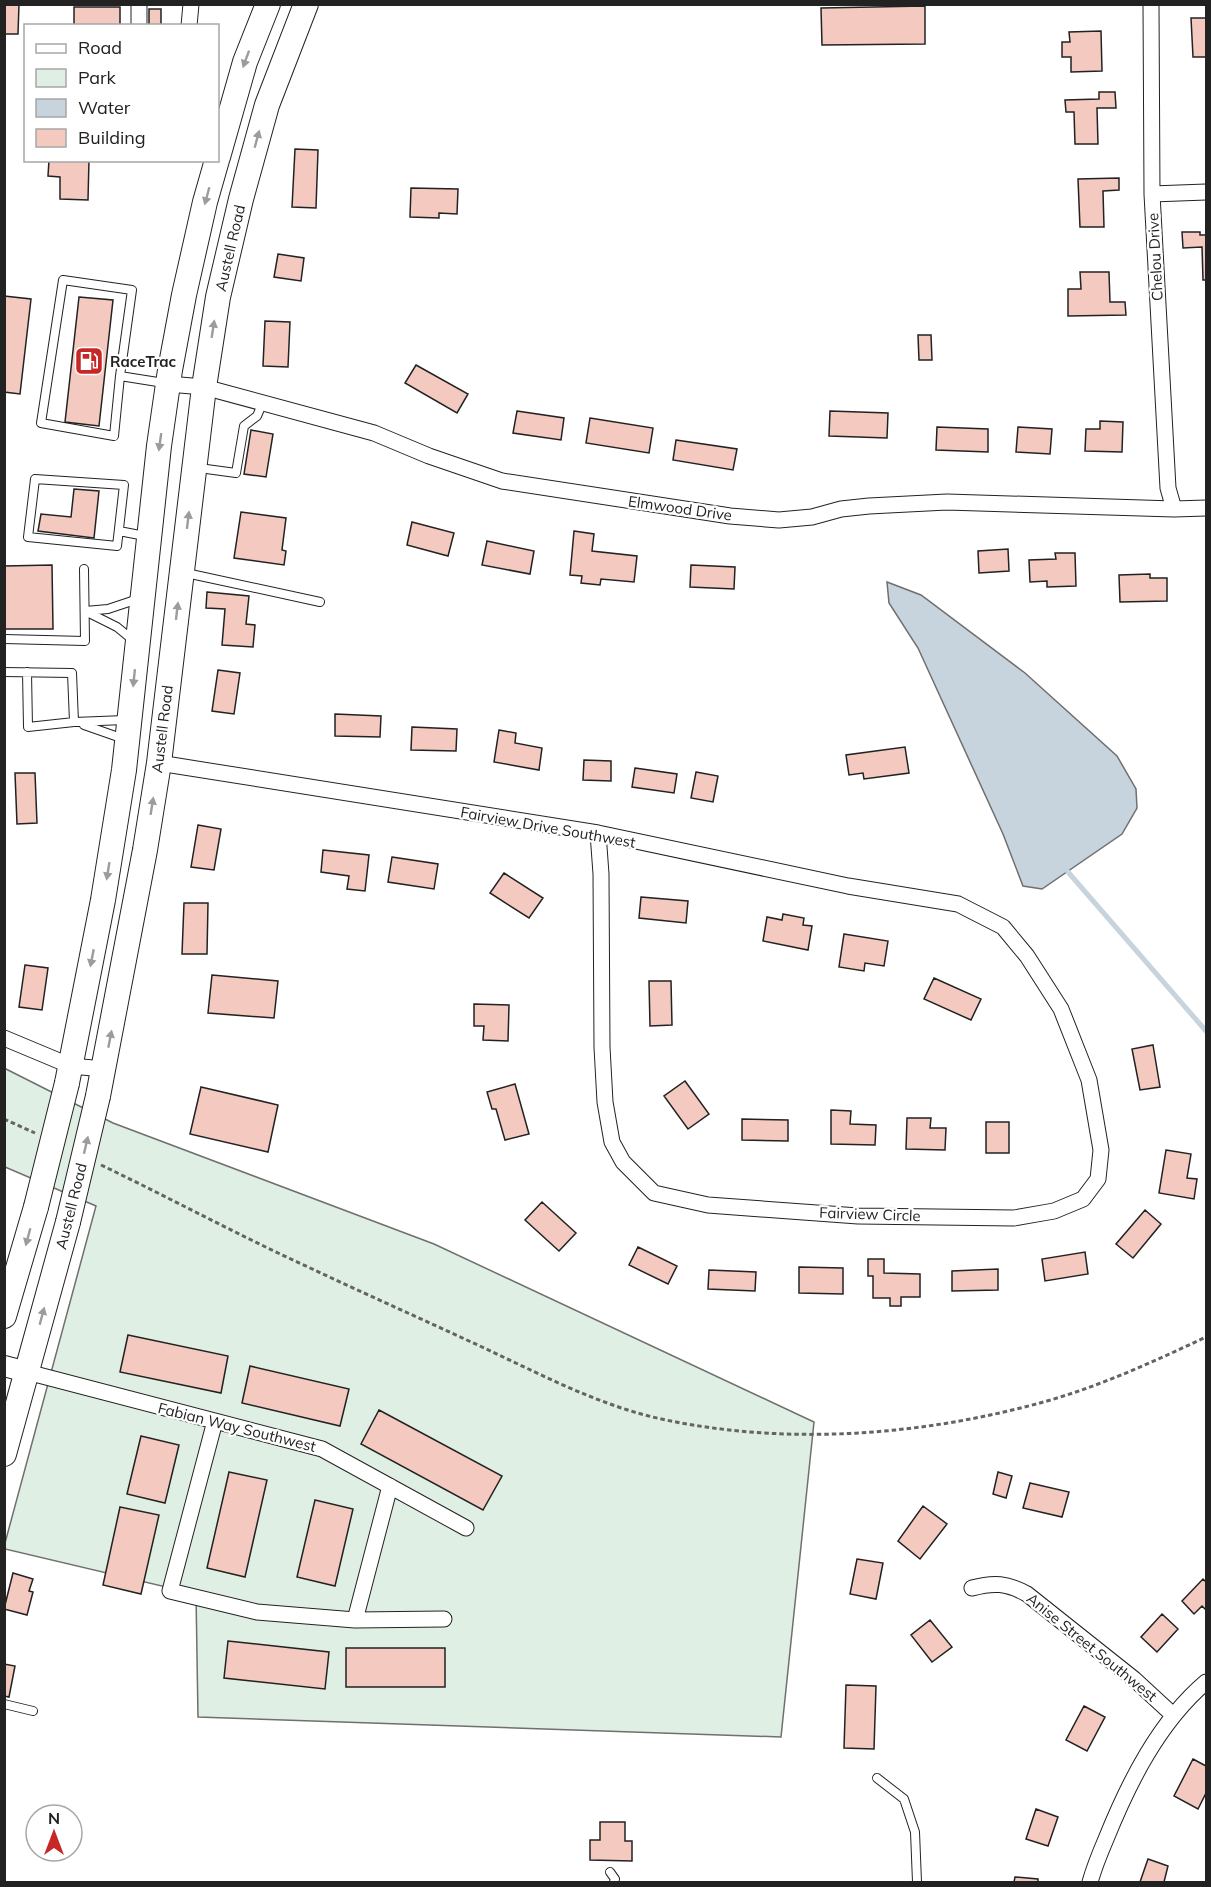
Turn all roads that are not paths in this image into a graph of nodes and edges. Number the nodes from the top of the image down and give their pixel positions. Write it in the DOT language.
graph roads {
  1 [pos="139,4"];
  2 [pos="191,4"];
  3 [pos="306,4"];
  4 [pos="1151,4"];
  5 [pos="260,9"];
  6 [pos="139,24"];
  7 [pos="189,24"];
  8 [pos="219,152"];
  9 [pos="216,162"];
  10 [pos="1206,192"];
  11 [pos="1152,194"];
  12 [pos="120,376"];
  13 [pos="168,384"];
  14 [pos="204,387"];
  15 [pos="263,402"];
  16 [pos="194,467"];
  17 [pos="1206,508"];
  18 [pos="1174,509"];
  19 [pos="119,531"];
  20 [pos="150,536"];
  21 [pos="84,569"];
  22 [pos="182,572"];
  23 [pos="143,598"];
  24 [pos="320,602"];
  25 [pos="85,611"];
  26 [pos="4,639"];
  27 [pos="138,644"];
  28 [pos="4,672"];
  29 [pos="27,672"];
  30 [pos="74,722"];
  31 [pos="128,730"];
  32 [pos="159,763"];
  33 [pos="598,833"];
  34 [pos="935,900"];
  35 [pos="4,1038"];
  36 [pos="104,1069"];
  37 [pos="69,1074"];
  38 [pos="4,1316"];
  39 [pos="16,1369"];
  40 [pos="215,1421"];
  41 [pos="4,1454"];
  42 [pos="390,1486"];
  43 [pos="466,1528"];
  44 [pos="972,1588"];
  45 [pos="444,1619"];
  46 [pos="355,1620"];
  47 [pos="1206,1682"];
  48 [pos="4,1704"];
  49 [pos="33,1711"];
  50 [pos="1173,1715"];
  51 [pos="877,1778"];
  52 [pos="610,1872"];
  53 [pos="614,1882"];
  54 [pos="917,1882"];
  55 [pos="1090,1882"];
  1 -- 6 [label="street"];
  2 -- 7 [label="street"];
  14 -- 3 [label="main road, Austell Road, one-way"];
  4 -- 11 [label="street, Chelou Drive"];
  5 -- 8 [label="main road, one-way"];
  9 -- 13 [label="main road, one-way"];
  10 -- 11 [label="street"];
  11 -- 18 [label="street, Chelou Drive"];
  12 -- 12 [label="lane"];
  12 -- 13 [label="lane"];
  13 -- 14 [label="street, Elmwood Drive"];
  13 -- 20 [label="main road, one-way"];
  14 -- 15 [label="street, Elmwood Drive"];
  14 -- 16 [label="main road, Austell Road"];
  15 -- 16 [label="lane"];
  15 -- 18 [label="street, Elmwood Drive"];
  22 -- 16 [label="main road, Austell Road, one-way"];
  17 -- 18 [label="street, Elmwood Drive"];
  19 -- 19 [label="lane"];
  19 -- 20 [label="lane"];
  20 -- 23 [label="main road"];
  21 -- 25 [label="lane"];
  22 -- 24 [label="lane"];
  32 -- 22 [label="main road, Austell Road, one-way"];
  23 -- 25 [label="lane"];
  23 -- 27 [label="main road"];
  25 -- 26 [label="lane"];
  25 -- 27 [label="lane"];
  27 -- 31 [label="main road, one-way"];
  28 -- 29 [label="lane"];
  29 -- 30 [label="lane"];
  29 -- 30 [label="lane"];
  30 -- 31 [label="lane"];
  30 -- 31 [label="lane"];
  31 -- 37 [label="main road, one-way"];
  32 -- 33 [label="street, Fairview Drive Southwest"];
  36 -- 32 [label="main road, Austell Road, one-way"];
  33 -- 34 [label="street, Fairview Drive Southwest"];
  33 -- 34 [label="street, Fairview Circle"];
  35 -- 37 [label="street"];
  36 -- 37 [label="street"];
  39 -- 36 [label="main road, Austell Road, one-way, bridge"];
  37 -- 38 [label="main road, one-way, bridge"];
  39 -- 40 [label="street, Fabian Way Southwest"];
  39 -- 41 [label="main road, Austell Road"];
  40 -- 42 [label="street, Fabian Way Southwest"];
  40 -- 46 [label="street"];
  42 -- 43 [label="street, Fabian Way Southwest"];
  42 -- 46 [label="street"];
  44 -- 50 [label="street, Anise Street Southwest"];
  45 -- 46 [label="street"];
  47 -- 50 [label="street"];
  48 -- 49 [label="lane"];
  50 -- 55 [label="street"];
  51 -- 54 [label="lane"];
  52 -- 53 [label="lane"];
}
